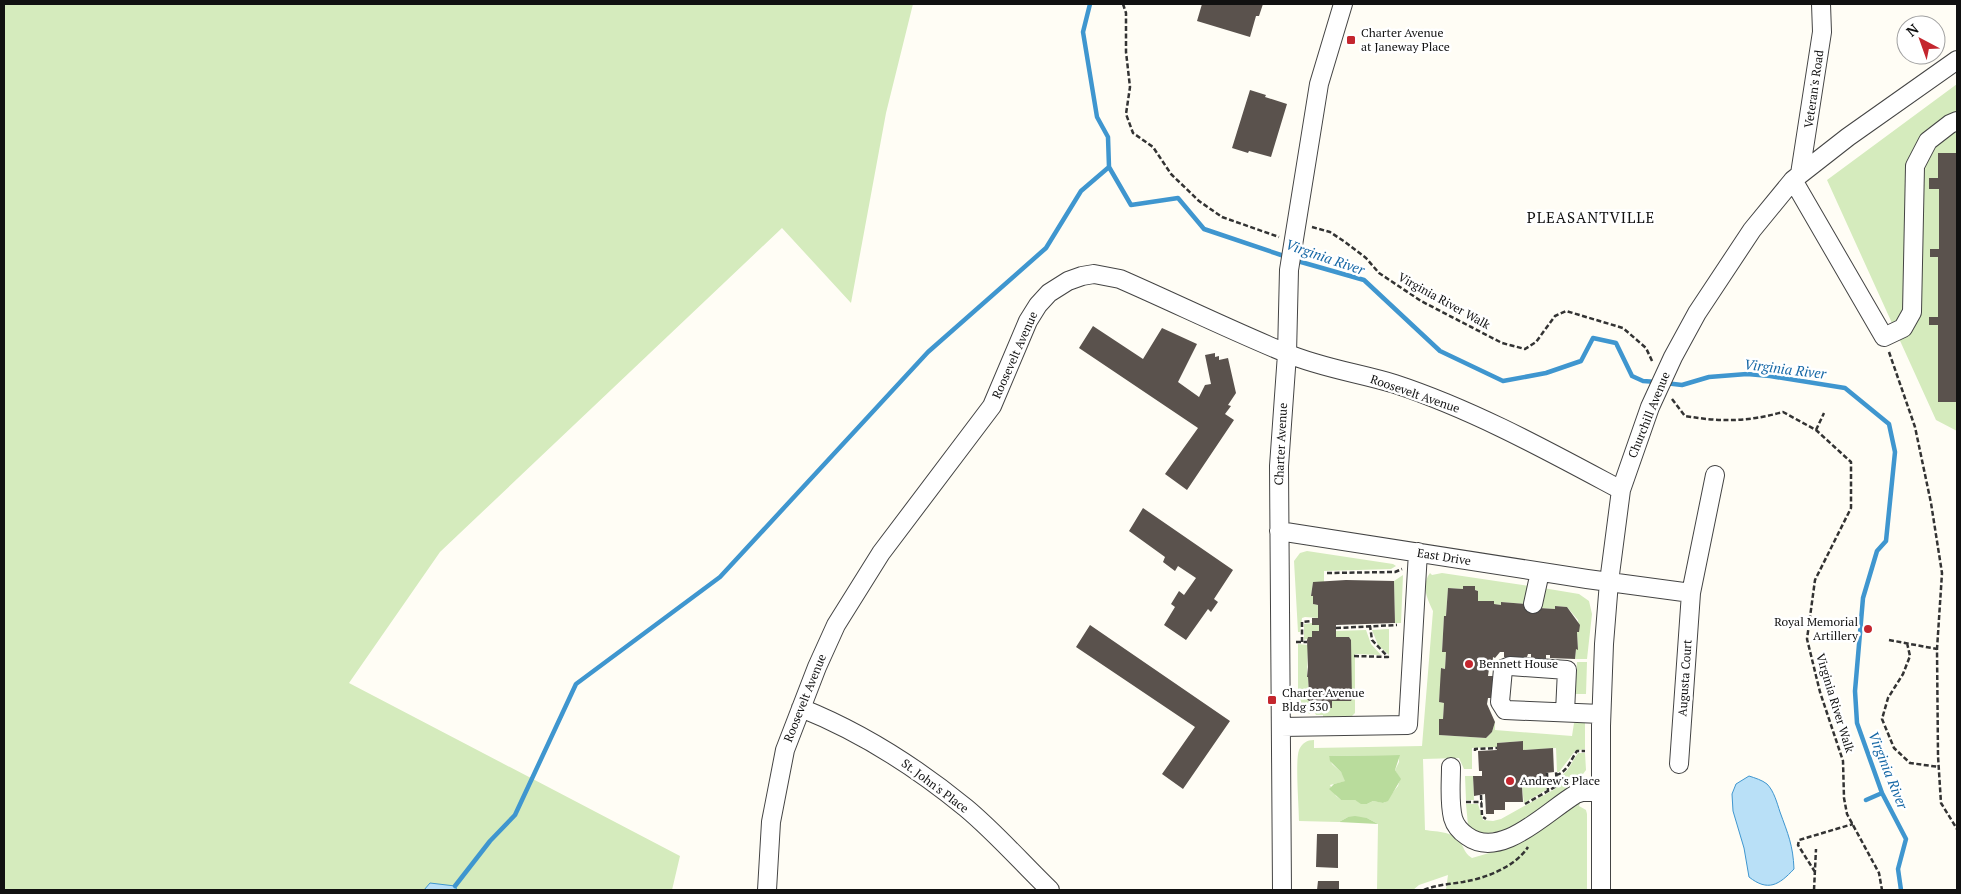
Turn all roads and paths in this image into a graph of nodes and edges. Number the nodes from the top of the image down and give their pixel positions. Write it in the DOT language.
graph roads {
  1 [pos="1124,4"];
  2 [pos="1343,4"];
  3 [pos="1821,4"];
  4 [pos="1957,60"];
  5 [pos="1957,121"];
  6 [pos="1797,177"];
  7 [pos="1292,239"];
  8 [pos="1884,337"];
  9 [pos="1287,354"];
  10 [pos="1662,366"];
  11 [pos="1662,397"];
  12 [pos="1824,413"];
  13 [pos="1816,430"];
  14 [pos="1715,475"];
  15 [pos="1621,490"];
  16 [pos="1279,531"];
  17 [pos="1418,552"];
  18 [pos="1403,569"];
  19 [pos="1540,572"];
  20 [pos="1327,573"];
  21 [pos="1609,582"];
  22 [pos="1691,593"];
  23 [pos="1533,604"];
  24 [pos="1312,621"];
  25 [pos="1402,625"];
  26 [pos="1370,626"];
  27 [pos="1336,628"];
  28 [pos="1889,640"];
  29 [pos="1293,642"];
  30 [pos="1302,642"];
  31 [pos="1307,642"];
  32 [pos="1907,643"];
  33 [pos="1937,649"];
  34 [pos="1354,656"];
  35 [pos="801,708"];
  36 [pos="1565,712"];
  37 [pos="1601,714"];
  38 [pos="1281,727"];
  39 [pos="1497,748"];
  40 [pos="1475,751"];
  41 [pos="1588,751"];
  42 [pos="1679,764"];
  43 [pos="1451,767"];
  44 [pos="1938,767"];
  45 [pos="1547,773"];
  46 [pos="1548,791"];
  47 [pos="1600,792"];
  48 [pos="1481,795"];
  49 [pos="1524,804"];
  50 [pos="1486,819"];
  51 [pos="1536,822"];
  52 [pos="1853,824"];
  53 [pos="1957,829"];
  54 [pos="1816,849"];
  55 [pos="1815,872"];
  56 [pos="767,890"];
  57 [pos="1050,890"];
  58 [pos="1282,890"];
  59 [pos="1424,890"];
  60 [pos="1601,890"];
  61 [pos="1814,890"];
  62 [pos="1882,890"];
  1 -- 7 [label="path, Virginia River Walk"];
  2 -- 7 [label="street, Charter Avenue"];
  3 -- 6 [label="street, Veteran's Road"];
  4 -- 6 [label="street, Churchill Avenue"];
  5 -- 8 [label="street"];
  6 -- 8 [label="street"];
  6 -- 10 [label="street, Churchill Avenue"];
  7 -- 9 [label="street, Charter Avenue"];
  7 -- 10 [label="path, Virginia River Walk"];
  8 -- 33 [label="path"];
  9 -- 15 [label="street, Roosevelt Avenue"];
  9 -- 16 [label="street, Charter Avenue"];
  9 -- 35 [label="street, Roosevelt Avenue"];
  10 -- 11 [label="street, Churchill Avenue"];
  11 -- 13 [label="path, Virginia River Walk"];
  11 -- 15 [label="street, Churchill Avenue"];
  12 -- 13 [label="path"];
  13 -- 52 [label="path, Virginia River Walk"];
  14 -- 22 [label="street, Augusta Court"];
  15 -- 21 [label="street, Churchill Avenue"];
  16 -- 17 [label="street, East Drive"];
  16 -- 38 [label="street, Charter Avenue"];
  17 -- 19 [label="street, East Drive"];
  17 -- 38 [label="street"];
  18 -- 20 [label="path"];
  19 -- 21 [label="street, East Drive"];
  19 -- 23 [label="street"];
  21 -- 22 [label="street"];
  21 -- 37 [label="street, Churchill Avenue"];
  22 -- 42 [label="street, Augusta Court"];
  24 -- 30 [label="path"];
  25 -- 26 [label="path"];
  26 -- 27 [label="path"];
  26 -- 34 [label="path"];
  28 -- 32 [label="path"];
  29 -- 30 [label="path"];
  30 -- 31 [label="path"];
  32 -- 33 [label="path"];
  32 -- 44 [label="path"];
  33 -- 44 [label="path"];
  35 -- 56 [label="street, Roosevelt Avenue"];
  35 -- 57 [label="street, St. John's Place"];
  36 -- 37 [label="street"];
  37 -- 47 [label="street, Churchill Avenue"];
  38 -- 58 [label="street, Charter Avenue"];
  39 -- 40 [label="path"];
  41 -- 46 [label="path"];
  43 -- 51 [label="street"];
  44 -- 53 [label="path"];
  45 -- 46 [label="path"];
  46 -- 49 [label="path"];
  47 -- 51 [label="street"];
  47 -- 60 [label="street, Churchill Avenue"];
  48 -- 50 [label="path"];
  51 -- 59 [label="path"];
  52 -- 55 [label="path"];
  52 -- 62 [label="path, Virginia River Walk"];
  54 -- 55 [label="path"];
  55 -- 61 [label="path"];
}
